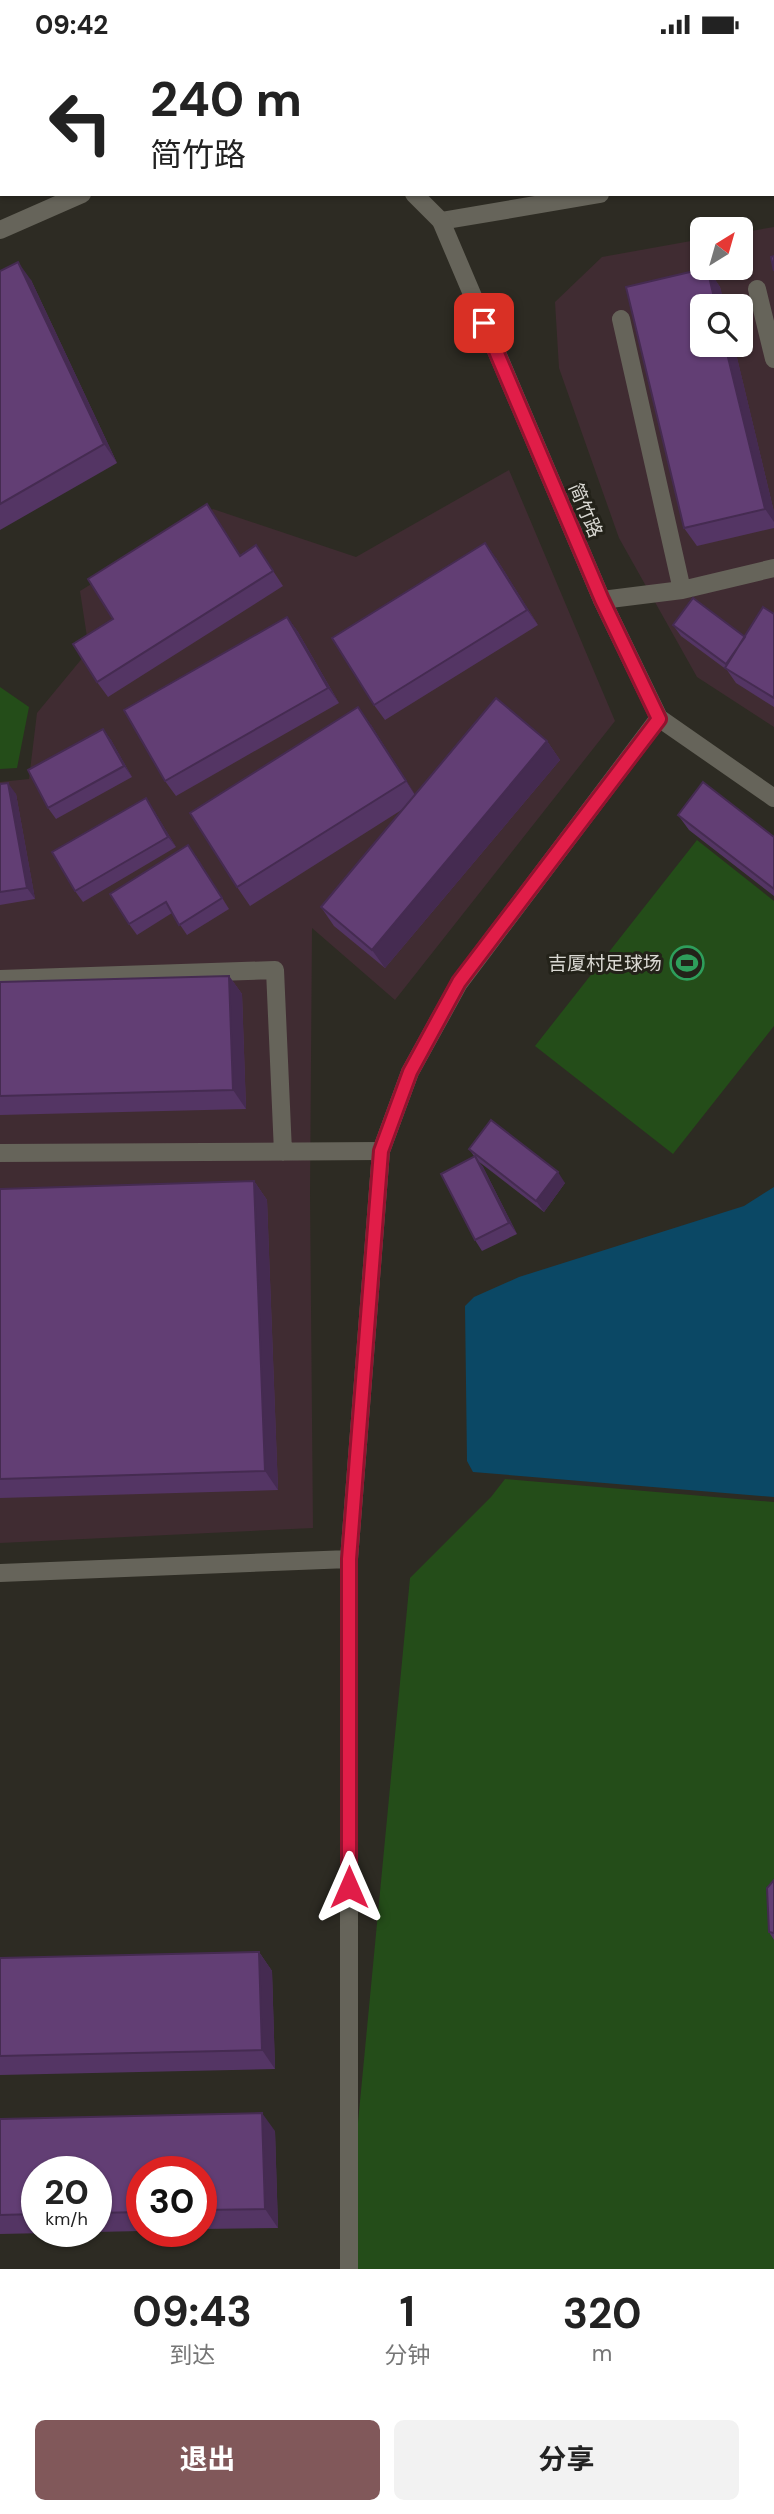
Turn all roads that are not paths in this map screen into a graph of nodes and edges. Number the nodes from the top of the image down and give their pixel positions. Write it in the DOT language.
graph roads {
  1 [pos="77,196"];
  2 [pos="416,196"];
  3 [pos="588,196"];
  4 [pos="441,221"];
  5 [pos="0,230"];
  6 [pos="757,289"];
  7 [pos="621,319"];
  8 [pos="774,359"];
  9 [pos="771,571"];
  10 [pos="682,590"];
  11 [pos="602,600"];
  12 [pos="659,719"];
  13 [pos="774,798"];
  14 [pos="0,979"];
  15 [pos="381,1151"];
  16 [pos="282,1152"];
  17 [pos="0,1153"];
  18 [pos="349,1559"];
  19 [pos="0,1573"];
  20 [pos="349,2269"];
  1 -- 5 [label="street"];
  2 -- 4 [label="street, 简竹路"];
  3 -- 4 [label="street"];
  4 -- 11 [label="street, 简竹路"];
  6 -- 8 [label="street"];
  7 -- 10 [label="street"];
  9 -- 10 [label="street"];
  10 -- 11 [label="street"];
  11 -- 12 [label="street, 简竹路"];
  12 -- 13 [label="street, 简竹路"];
  12 -- 15 [label="street"];
  14 -- 16 [label="street"];
  15 -- 16 [label="street"];
  15 -- 18 [label="street"];
  16 -- 17 [label="street"];
  18 -- 19 [label="street"];
  18 -- 20 [label="street"];
}
